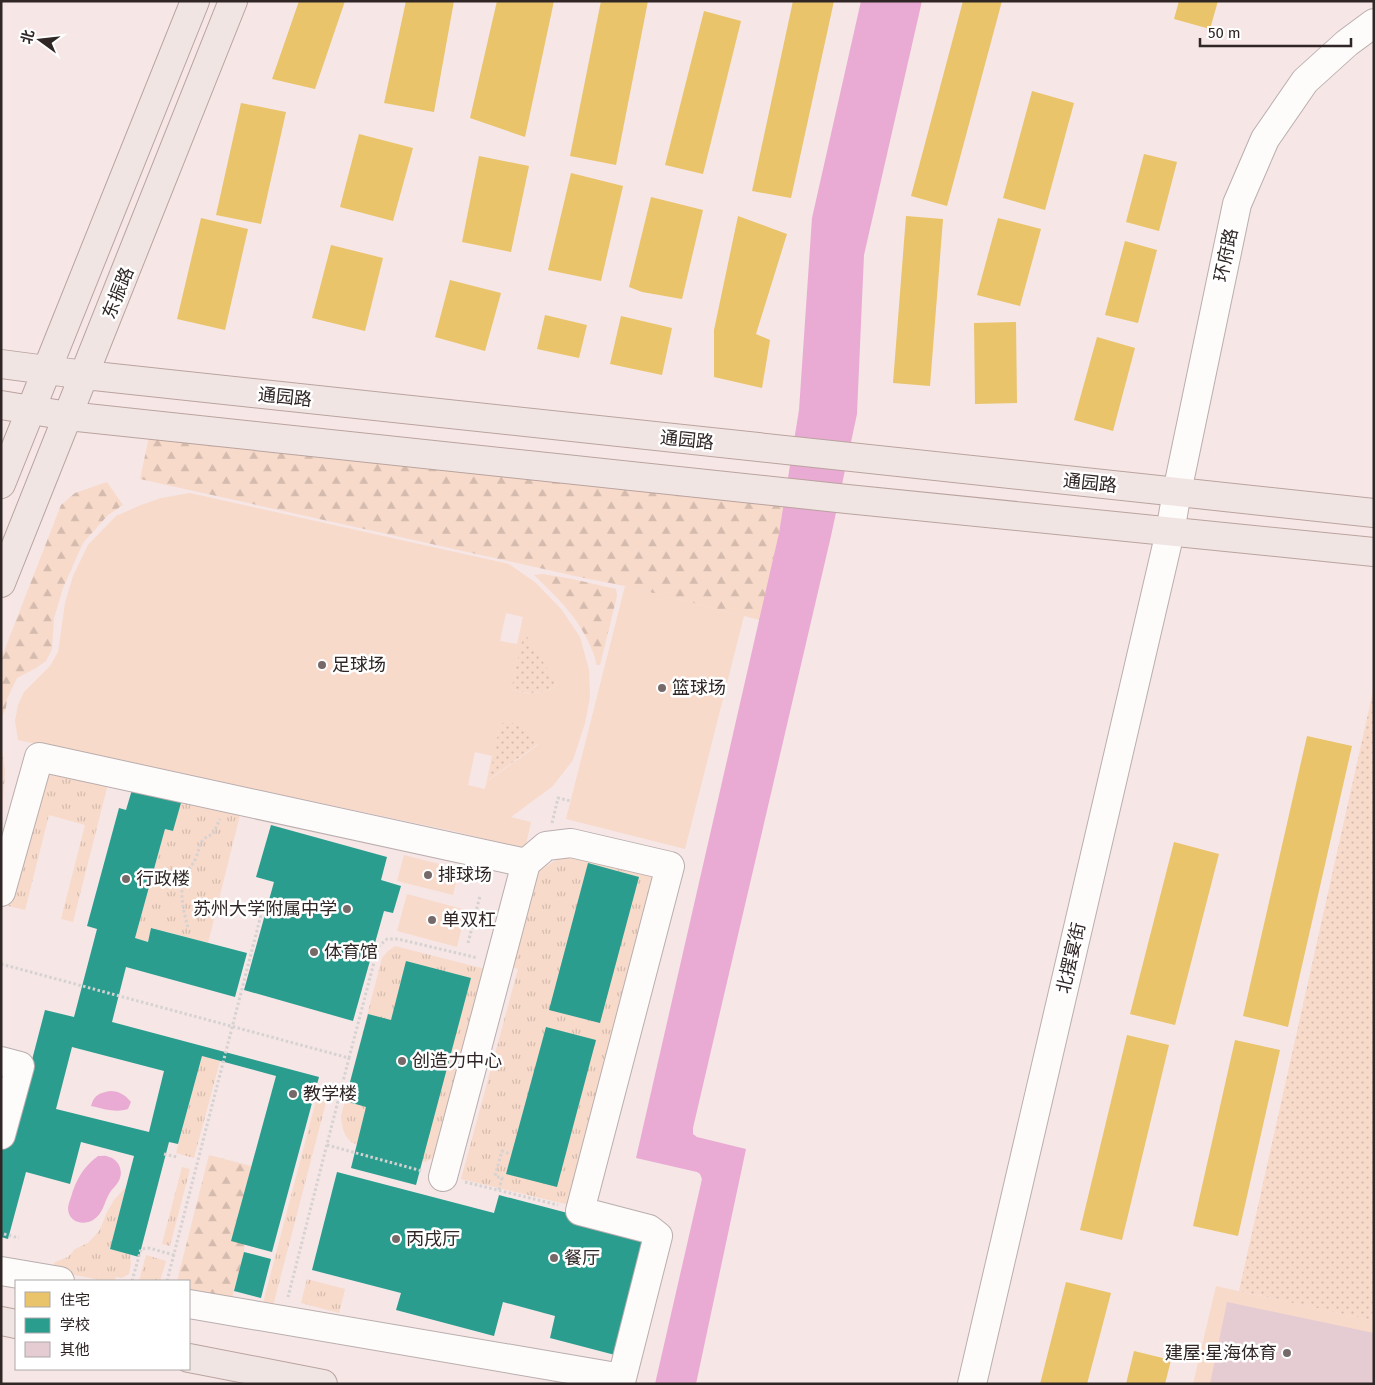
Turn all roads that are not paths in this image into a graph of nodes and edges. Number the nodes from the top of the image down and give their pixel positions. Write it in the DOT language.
graph roads {
  1 [pos="195,1"];
  2 [pos="233,1"];
  3 [pos="1374,23"];
  4 [pos="1,364"];
  5 [pos="48,371"];
  6 [pos="85,375"];
  7 [pos="1,406"];
  8 [pos="30,410"];
  9 [pos="68,416"];
  10 [pos="1,484"];
  11 [pos="1177,492"];
  12 [pos="1374,513"];
  13 [pos="1170,532"];
  14 [pos="1374,552"];
  15 [pos="1,584"];
  16 [pos="526,863"];
  17 [pos="1,892"];
  18 [pos="1,1061"];
  19 [pos="1,1135"];
  20 [pos="443,1177"];
  21 [pos="1,1271"];
  22 [pos="54,1280"];
  23 [pos="190,1304"];
  24 [pos="1,1321"];
  25 [pos="15,1324"];
  26 [pos="190,1358"];
  27 [pos="323,1384"];
  28 [pos="972,1384"];
  1 -- 5 [label="main road, 东振路"];
  2 -- 6 [label="main road, 东振路"];
  3 -- 11 [label="street, 环府路"];
  4 -- 5 [label="main road, 通园路"];
  5 -- 6 [label="main road, 通园路"];
  5 -- 8 [label="main road, 东振路"];
  6 -- 9 [label="main road, 东振路"];
  6 -- 11 [label="main road, 通园路"];
  7 -- 8 [label="main road"];
  8 -- 9 [label="main road"];
  8 -- 10 [label="main road, 东振路"];
  9 -- 13 [label="main road"];
  9 -- 15 [label="main road, 东振路"];
  11 -- 12 [label="main road, 通园路"];
  11 -- 13 [label="street, 环府路"];
  13 -- 14 [label="main road"];
  13 -- 28 [label="street, 北摆宴街"];
  16 -- 17 [label="street"];
  16 -- 20 [label="street"];
  16 -- 23 [label="street"];
  18 -- 19 [label="street"];
  21 -- 22 [label="street"];
  24 -- 25 [label="main road"];
  26 -- 27 [label="main road"];
}
